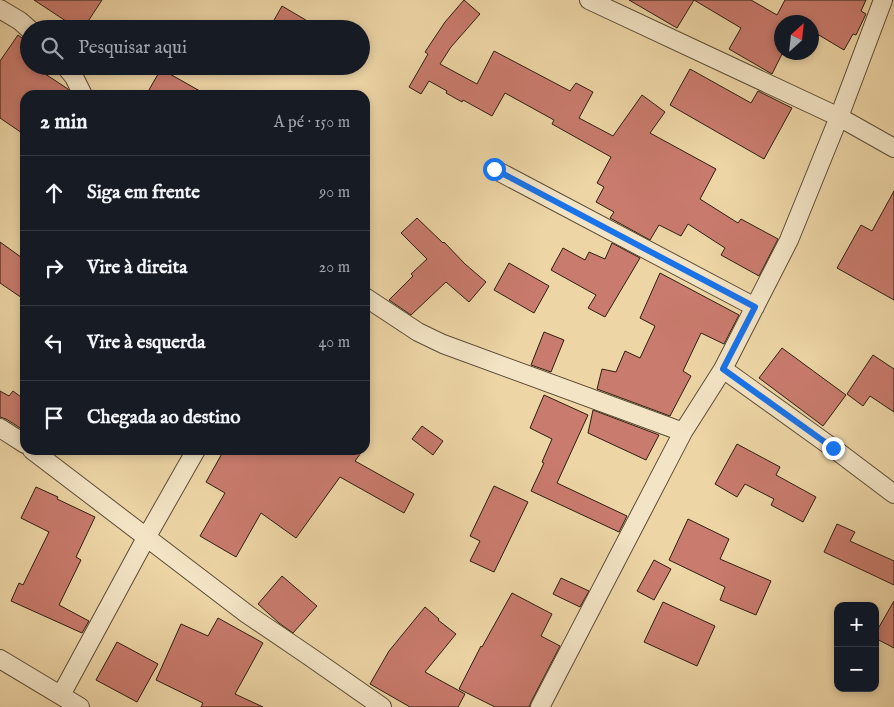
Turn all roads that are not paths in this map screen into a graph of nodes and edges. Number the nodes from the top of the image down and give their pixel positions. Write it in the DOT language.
graph roads {
  1 [pos="589,0"];
  2 [pos="883,0"];
  3 [pos="0,9"];
  4 [pos="20,21"];
  5 [pos="72,75"];
  6 [pos="81,90"];
  7 [pos="839,117"];
  8 [pos="894,148"];
  9 [pos="494,169"];
  10 [pos="370,301"];
  11 [pos="755,307"];
  12 [pos="723,369"];
  13 [pos="0,428"];
  14 [pos="683,432"];
  15 [pos="20,441"];
  16 [pos="38,455"];
  17 [pos="193,455"];
  18 [pos="894,494"];
  19 [pos="146,538"];
  20 [pos="0,659"];
  21 [pos="61,695"];
  22 [pos="80,707"];
  23 [pos="382,707"];
  24 [pos="540,707"];
  1 -- 7 [label="street"];
  2 -- 7 [label="street"];
  3 -- 4 [label="street"];
  5 -- 6 [label="street"];
  7 -- 8 [label="street"];
  7 -- 11 [label="street"];
  9 -- 11 [label="street"];
  10 -- 14 [label="street"];
  11 -- 12 [label="street"];
  12 -- 14 [label="street"];
  12 -- 18 [label="street"];
  13 -- 15 [label="street"];
  14 -- 24 [label="street"];
  16 -- 19 [label="street"];
  17 -- 19 [label="street"];
  19 -- 21 [label="street"];
  19 -- 23 [label="street"];
  20 -- 21 [label="street"];
  21 -- 22 [label="street"];
}
